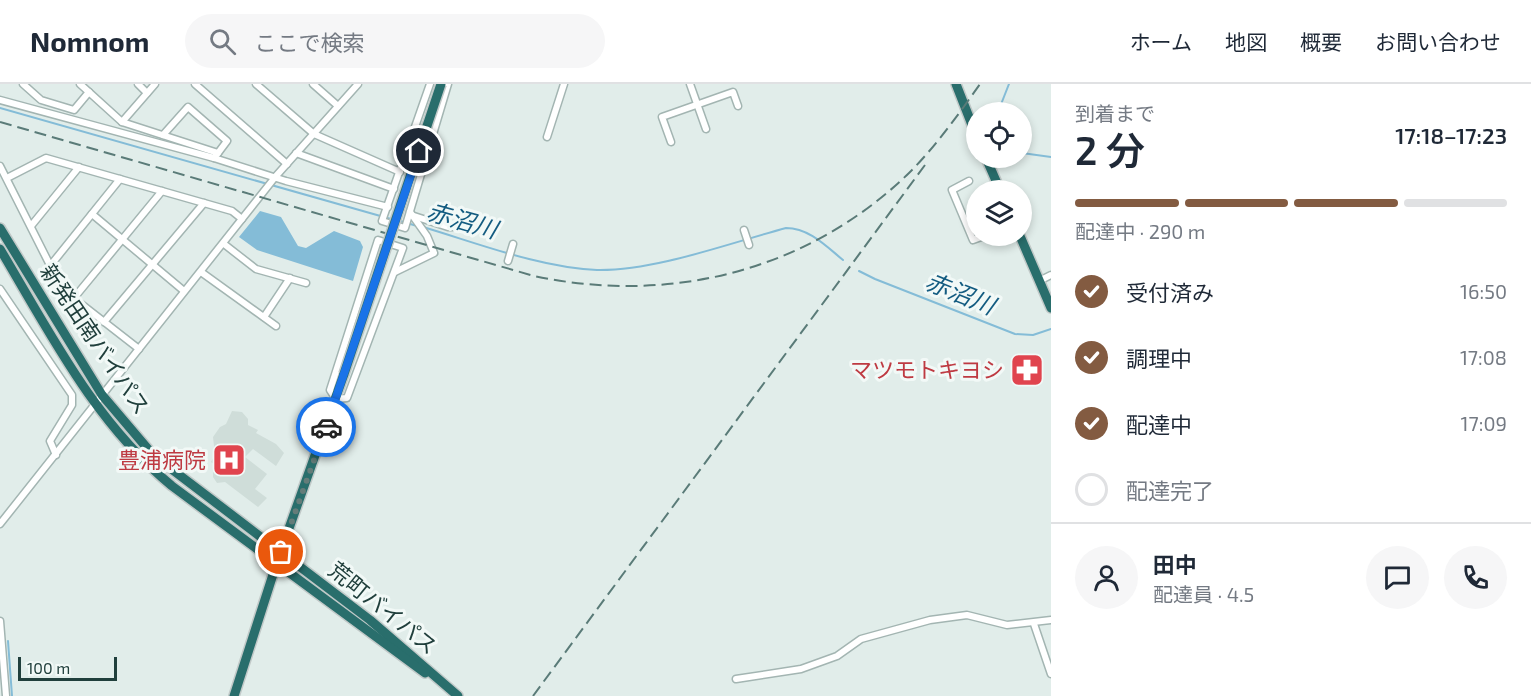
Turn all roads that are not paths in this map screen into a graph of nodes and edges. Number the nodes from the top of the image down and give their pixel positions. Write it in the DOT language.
graph roads {
  1 [pos="23,84"];
  2 [pos="80,84"];
  3 [pos="138,84"];
  4 [pos="155,84"];
  5 [pos="195,84"];
  6 [pos="256,84"];
  7 [pos="313,84"];
  8 [pos="358,84"];
  9 [pos="430,84"];
  10 [pos="441,84"];
  11 [pos="448,84"];
  12 [pos="564,84"];
  13 [pos="690,84"];
  14 [pos="956,84"];
  15 [pos="89,92"];
  16 [pos="147,93"];
  17 [pos="0,100"];
  18 [pos="698,103"];
  19 [pos="338,106"];
  20 [pos="738,106"];
  21 [pos="966,110"];
  22 [pos="123,122"];
  23 [pos="706,129"];
  24 [pos="314,134"];
  25 [pos="163,135"];
  26 [pos="547,137"];
  27 [pos="671,142"];
  28 [pos="296,153"];
  29 [pos="216,156"];
  30 [pos="287,164"];
  31 [pos="0,166"];
  32 [pos="79,167"];
  33 [pos="400,172"];
  34 [pos="276,176"];
  35 [pos="7,178"];
  36 [pos="120,179"];
  37 [pos="966,183"];
  38 [pos="394,189"];
  39 [pos="162,191"];
  40 [pos="204,203"];
  41 [pos="388,207"];
  42 [pos="92,214"];
  43 [pos="412,214"];
  44 [pos="242,219"];
  45 [pos="966,223"];
  46 [pos="31,226"];
  47 [pos="462,227"];
  48 [pos="0,228"];
  49 [pos="744,230"];
  50 [pos="122,240"];
  51 [pos="224,244"];
  52 [pos="513,244"];
  53 [pos="749,245"];
  54 [pos="1024,246"];
  55 [pos="0,249"];
  56 [pos="508,261"];
  57 [pos="152,264"];
  58 [pos="50,266"];
  59 [pos="201,272"];
  60 [pos="395,272"];
  61 [pos="1051,275"];
  62 [pos="290,278"];
  63 [pos="1039,281"];
  64 [pos="306,283"];
  65 [pos="0,289"];
  66 [pos="184,291"];
  67 [pos="74,298"];
  68 [pos="1051,308"];
  69 [pos="264,317"];
  70 [pos="104,322"];
  71 [pos="276,326"];
  72 [pos="139,349"];
  73 [pos="102,395"];
  74 [pos="336,399"];
  75 [pos="95,404"];
  76 [pos="56,455"];
  77 [pos="0,524"];
  78 [pos="281,552"];
  79 [pos="277,562"];
  80 [pos="1051,620"];
  81 [pos="0,621"];
  82 [pos="1034,624"];
  83 [pos="1051,674"];
  84 [pos="736,679"];
  85 [pos="6,696"];
  86 [pos="234,696"];
  87 [pos="458,696"];
  1 -- 15 [label="street"];
  2 -- 15 [label="street"];
  3 -- 16 [label="street"];
  4 -- 16 [label="street"];
  5 -- 30 [label="street"];
  6 -- 24 [label="street"];
  7 -- 19 [label="street"];
  8 -- 19 [label="street"];
  9 -- 33 [label="street"];
  10 -- 74 [label="highway, bridge"];
  11 -- 43 [label="street"];
  12 -- 26 [label="street"];
  13 -- 18 [label="street"];
  14 -- 21 [label="highway"];
  15 -- 22 [label="street"];
  16 -- 22 [label="street"];
  17 -- 29 [label="street"];
  18 -- 20 [label="street"];
  18 -- 23 [label="street"];
  18 -- 27 [label="street"];
  19 -- 24 [label="street"];
  22 -- 25 [label="street"];
  24 -- 28 [label="street"];
  24 -- 33 [label="street"];
  25 -- 29 [label="street"];
  25 -- 29 [label="street"];
  28 -- 30 [label="street"];
  28 -- 38 [label="street"];
  29 -- 34 [label="street"];
  30 -- 34 [label="street"];
  31 -- 35 [label="street"];
  32 -- 35 [label="street"];
  32 -- 36 [label="street"];
  32 -- 46 [label="street"];
  33 -- 38 [label="street"];
  34 -- 41 [label="street"];
  34 -- 44 [label="street"];
  35 -- 46 [label="street"];
  36 -- 39 [label="street"];
  36 -- 42 [label="street"];
  37 -- 45 [label="street"];
  38 -- 41 [label="street"];
  39 -- 40 [label="street"];
  39 -- 50 [label="street"];
  40 -- 44 [label="street"];
  40 -- 57 [label="street"];
  41 -- 43 [label="street"];
  42 -- 50 [label="street"];
  42 -- 58 [label="street"];
  43 -- 47 [label="street"];
  43 -- 60 [label="street"];
  44 -- 51 [label="street"];
  46 -- 58 [label="street"];
  48 -- 73 [label="highway, 新発田南バイパス"];
  49 -- 53 [label="street"];
  50 -- 57 [label="street"];
  50 -- 67 [label="street"];
  51 -- 59 [label="street"];
  51 -- 62 [label="street"];
  52 -- 56 [label="street"];
  54 -- 63 [label="highway"];
  55 -- 75 [label="highway, 新発田南バイパス"];
  57 -- 66 [label="street"];
  57 -- 70 [label="street"];
  58 -- 67 [label="street"];
  59 -- 66 [label="street"];
  59 -- 69 [label="street"];
  60 -- 74 [label="street"];
  60 -- 74 [label="street"];
  61 -- 63 [label="street"];
  62 -- 64 [label="street"];
  62 -- 69 [label="street"];
  63 -- 68 [label="highway"];
  65 -- 76 [label="street"];
  66 -- 72 [label="street"];
  67 -- 70 [label="street"];
  69 -- 71 [label="street"];
  70 -- 72 [label="street"];
  72 -- 73 [label="street"];
  73 -- 75 [label="street"];
  73 -- 78 [label="highway, 新発田南バイパス"];
  74 -- 78 [label="highway"];
  75 -- 76 [label="street"];
  75 -- 79 [label="highway, 新発田南バイパス"];
  76 -- 77 [label="street"];
  78 -- 79 [label="highway"];
  78 -- 87 [label="highway, 荒町バイパス"];
  79 -- 86 [label="highway"];
  79 -- 87 [label="highway, 荒町バイパス"];
  80 -- 82 [label="street"];
  81 -- 85 [label="street"];
  82 -- 83 [label="street"];
  82 -- 84 [label="street"];
}
